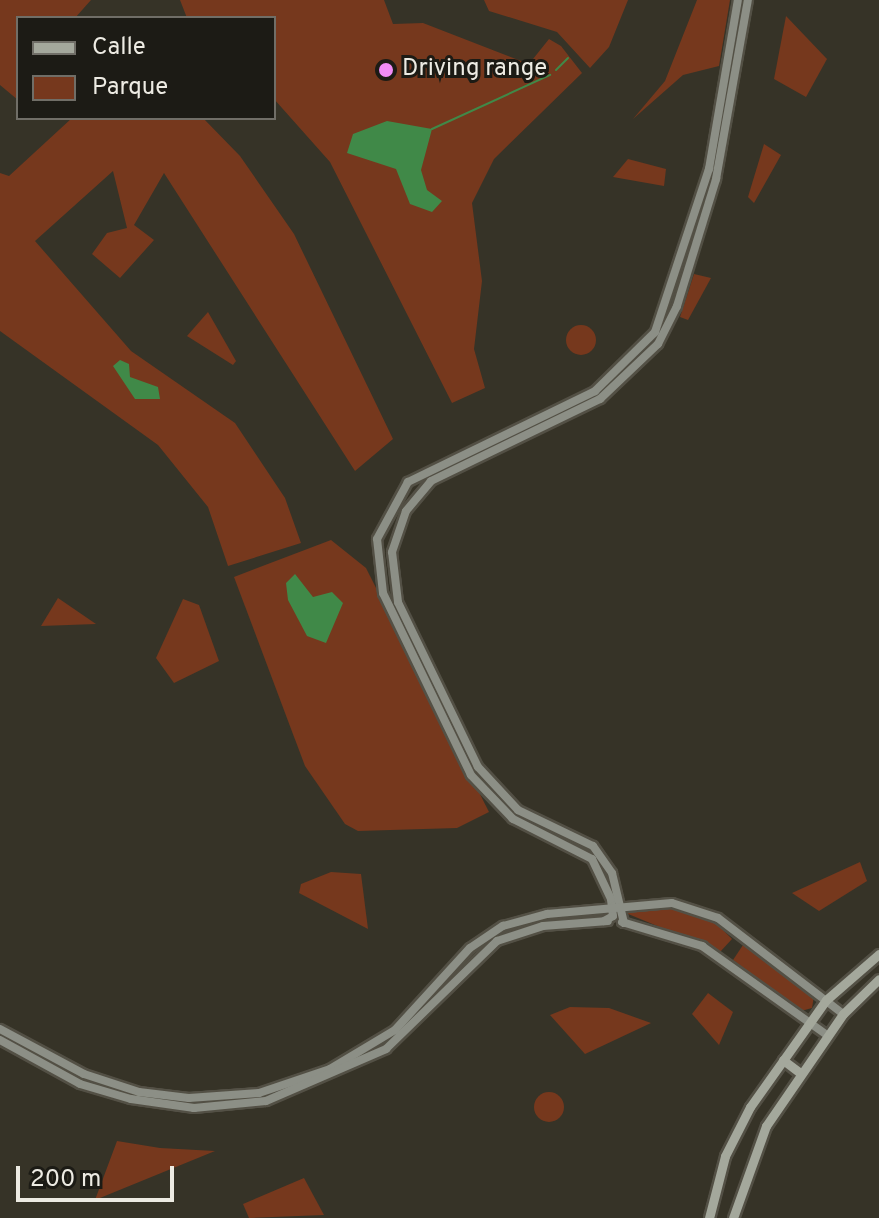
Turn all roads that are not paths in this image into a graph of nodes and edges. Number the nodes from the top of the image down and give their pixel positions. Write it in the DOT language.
graph roads {
  1 [pos="738,0"];
  2 [pos="748,0"];
  3 [pos="488,447"];
  4 [pos="615,902"];
  5 [pos="602,909"];
  6 [pos="604,921"];
  7 [pos="624,923"];
  8 [pos="879,954"];
  9 [pos="856,971"];
  10 [pos="879,979"];
  11 [pos="869,986"];
  12 [pos="826,1000"];
  13 [pos="843,1014"];
  14 [pos="810,1022"];
  15 [pos="0,1029"];
  16 [pos="827,1035"];
  17 [pos="0,1040"];
  18 [pos="357,1054"];
  19 [pos="783,1060"];
  20 [pos="345,1073"];
  21 [pos="800,1073"];
  22 [pos="709,1218"];
  23 [pos="733,1218"];
  1 -- 3 [label="street"];
  2 -- 3 [label="street"];
  3 -- 4 [label="street"];
  3 -- 4 [label="street"];
  4 -- 5 [label="street"];
  4 -- 5 [label="street"];
  4 -- 6 [label="street"];
  4 -- 7 [label="street"];
  4 -- 12 [label="street"];
  5 -- 18 [label="street"];
  6 -- 7 [label="street"];
  6 -- 20 [label="street"];
  7 -- 14 [label="street"];
  8 -- 9 [label="main road"];
  9 -- 11 [label="main road"];
  9 -- 12 [label="main road"];
  10 -- 11 [label="main road"];
  11 -- 13 [label="main road"];
  12 -- 13 [label="street"];
  12 -- 14 [label="main road"];
  13 -- 16 [label="main road"];
  14 -- 16 [label="street"];
  14 -- 19 [label="main road"];
  15 -- 18 [label="street"];
  16 -- 21 [label="main road"];
  17 -- 20 [label="street"];
  18 -- 20 [label="street"];
  19 -- 21 [label="main road"];
  19 -- 22 [label="main road"];
  21 -- 23 [label="main road"];
}
